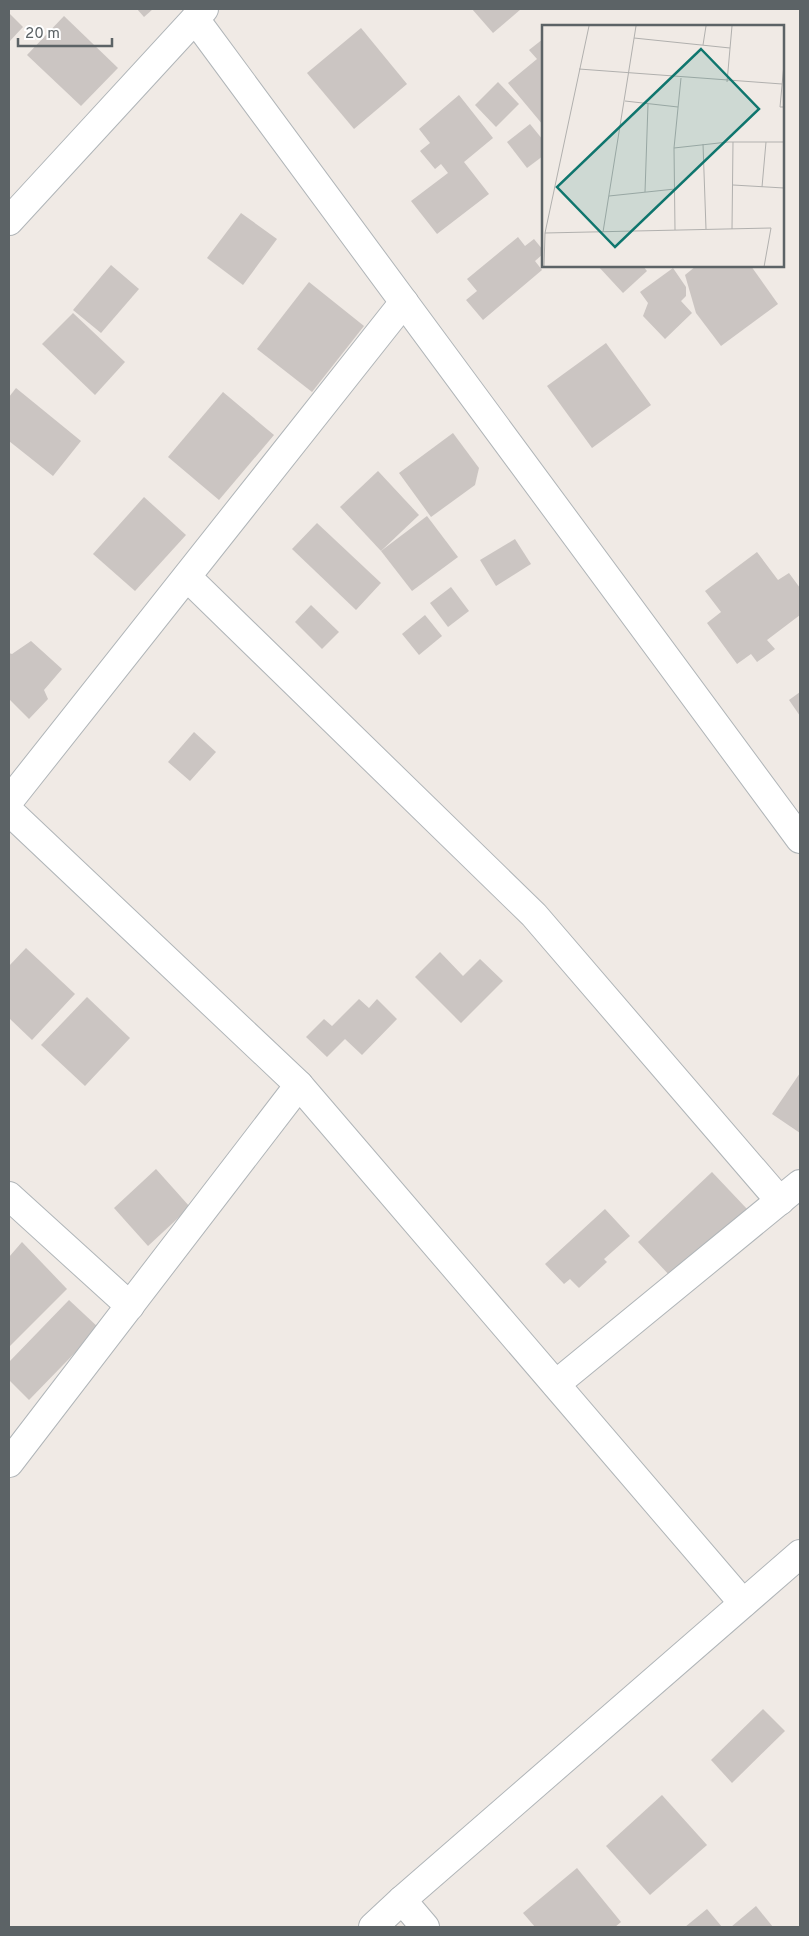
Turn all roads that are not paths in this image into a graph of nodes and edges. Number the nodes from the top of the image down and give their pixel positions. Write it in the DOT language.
graph roads {
  1 [pos="200,14"];
  2 [pos="9,221"];
  3 [pos="404,302"];
  4 [pos="187,577"];
  5 [pos="9,802"];
  6 [pos="9,811"];
  7 [pos="800,839"];
  8 [pos="299,1086"];
  9 [pos="790,1192"];
  10 [pos="9,1196"];
  11 [pos="130,1306"];
  12 [pos="556,1384"];
  13 [pos="9,1463"];
  14 [pos="800,1554"];
  15 [pos="743,1604"];
  16 [pos="402,1900"];
  17 [pos="373,1927"];
  18 [pos="425,1927"];
  1 -- 2 [label="street"];
  1 -- 3 [label="street"];
  3 -- 4 [label="street"];
  3 -- 7 [label="street"];
  4 -- 5 [label="street"];
  4 -- 9 [label="street"];
  6 -- 8 [label="street"];
  8 -- 11 [label="street"];
  8 -- 12 [label="street"];
  9 -- 12 [label="street"];
  10 -- 11 [label="street"];
  11 -- 13 [label="street"];
  12 -- 15 [label="street"];
  14 -- 15 [label="street"];
  15 -- 16 [label="street"];
  16 -- 17 [label="street"];
  16 -- 18 [label="street"];
}
